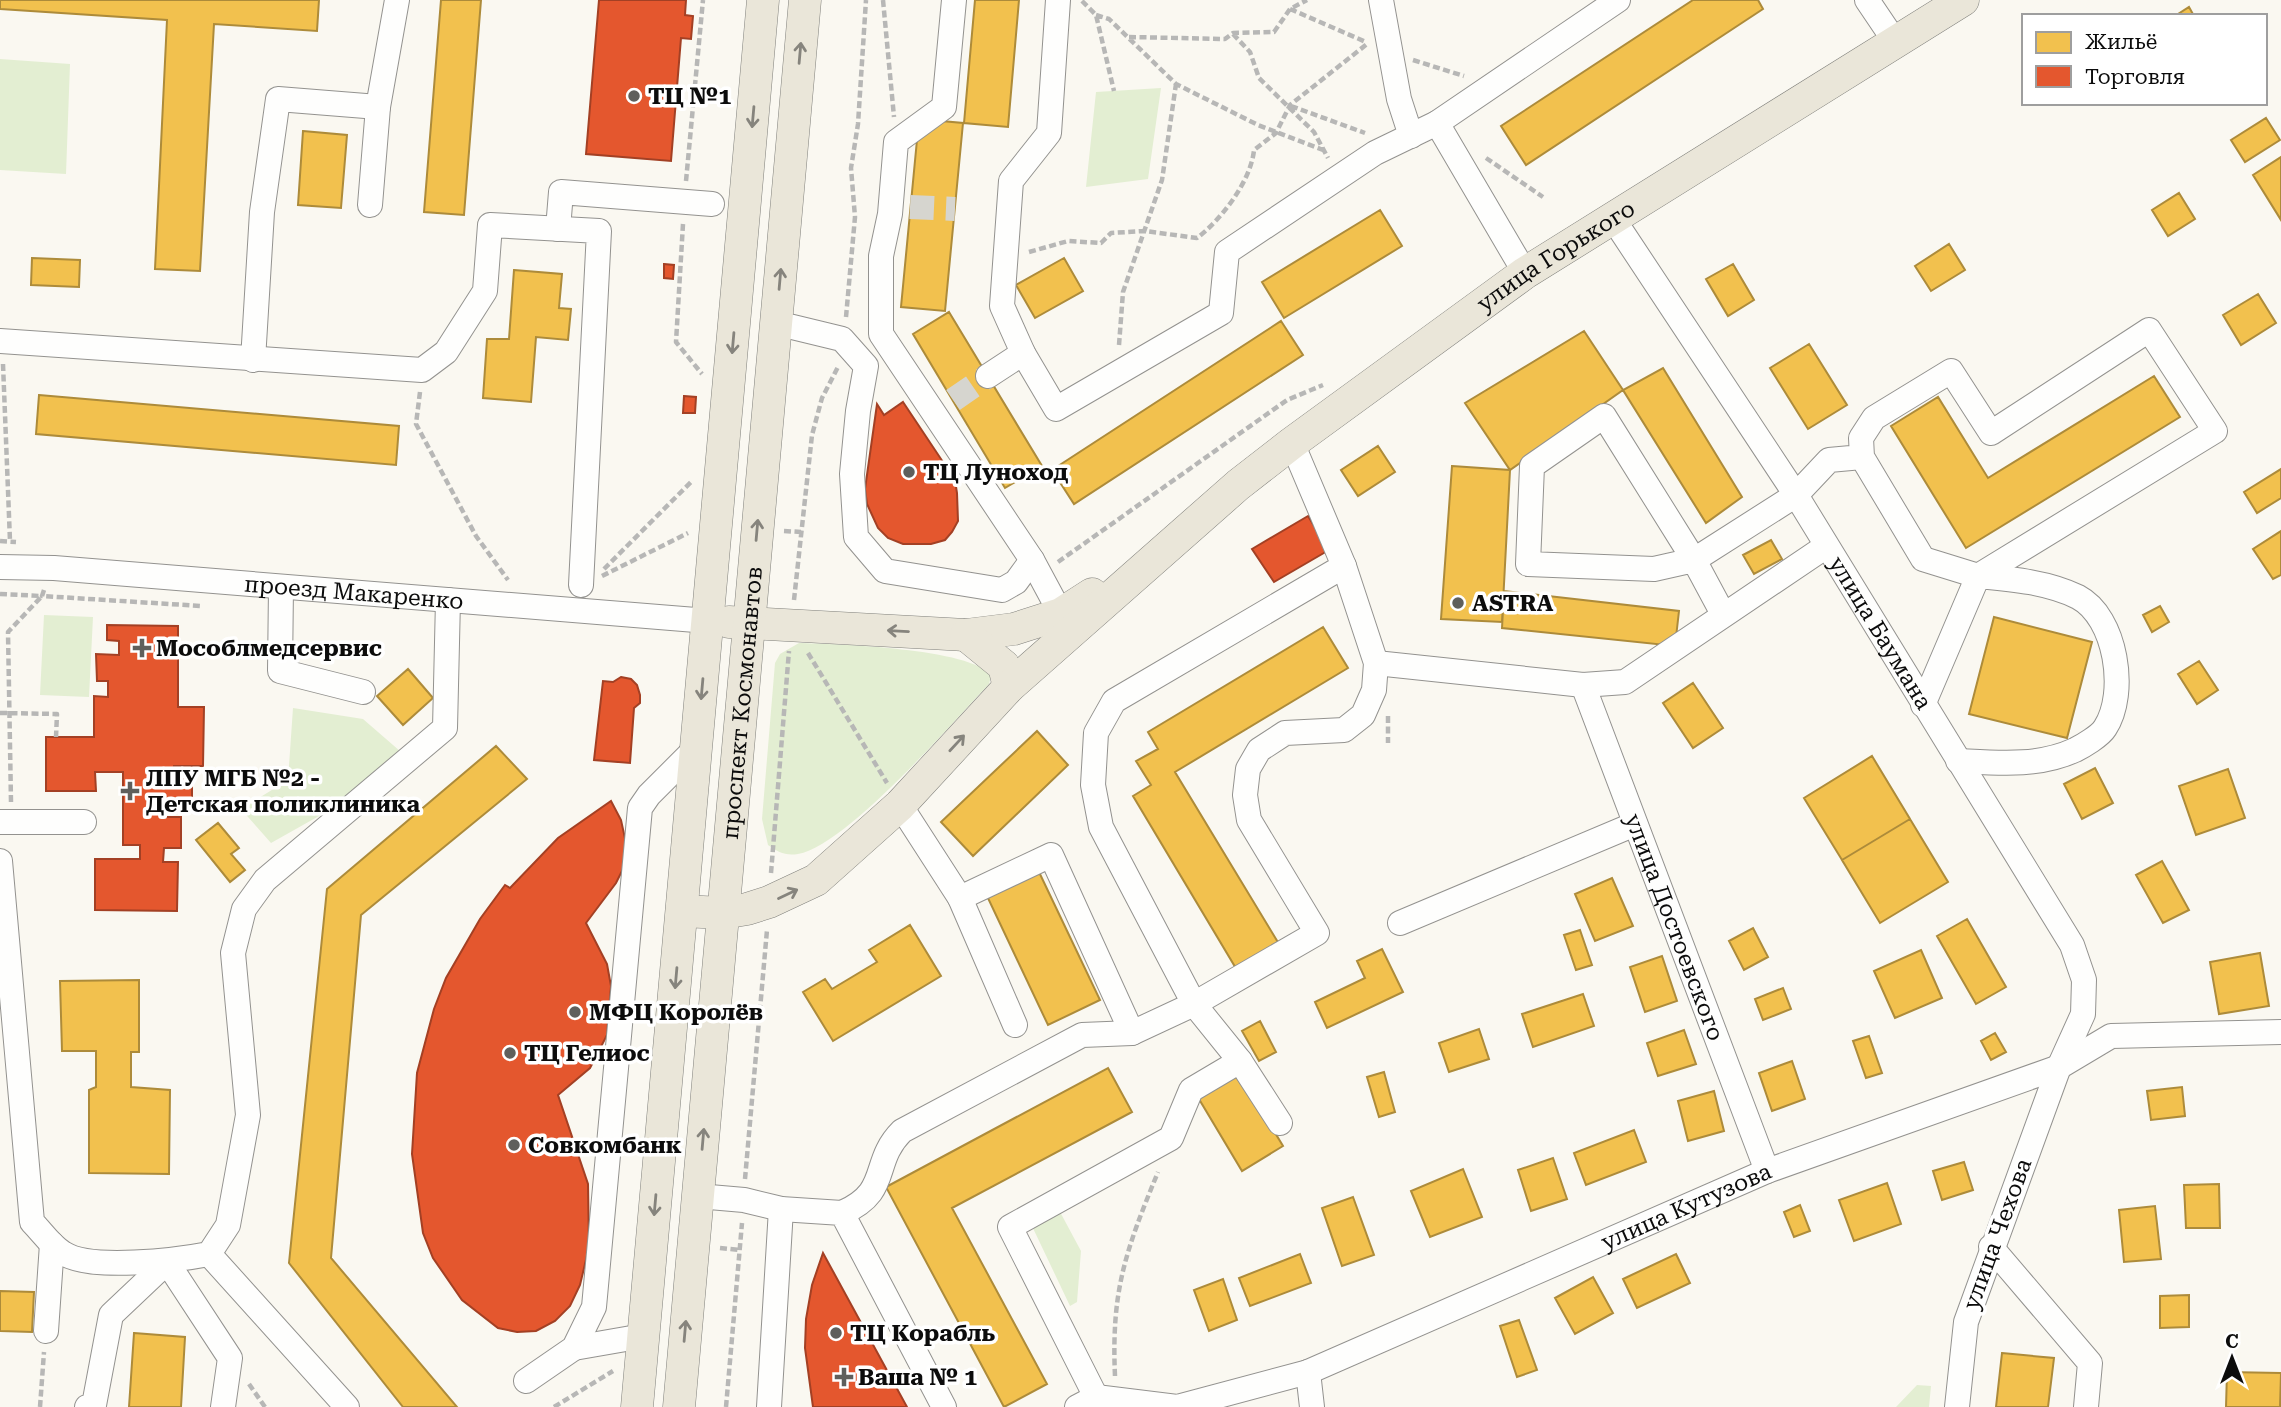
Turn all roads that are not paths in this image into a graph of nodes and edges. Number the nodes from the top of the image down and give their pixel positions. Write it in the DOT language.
graph roads {
  1 [pos="397,0"];
  2 [pos="764,0"];
  3 [pos="805,0"];
  4 [pos="954,0"];
  5 [pos="1058,0"];
  6 [pos="1618,0"];
  7 [pos="1867,0"];
  8 [pos="1963,0"];
  9 [pos="1382,6"];
  10 [pos="1896,43"];
  11 [pos="378,107"];
  12 [pos="1437,123"];
  13 [pos="1403,140"];
  14 [pos="712,204"];
  15 [pos="370,205"];
  16 [pos="1612,217"];
  17 [pos="558,229"];
  18 [pos="1525,273"];
  19 [pos="776,323"];
  20 [pos="1,341"];
  21 [pos="1023,353"];
  22 [pos="253,360"];
  23 [pos="988,376"];
  24 [pos="1292,443"];
  25 [pos="1862,457"];
  26 [pos="1796,495"];
  27 [pos="1172,542"];
  28 [pos="1825,547"];
  29 [pos="1032,560"];
  30 [pos="1694,560"];
  31 [pos="1344,566"];
  32 [pos="0,567"];
  33 [pos="1978,576"];
  34 [pos="581,585"];
  35 [pos="281,587"];
  36 [pos="448,600"];
  37 [pos="1061,614"];
  38 [pos="1723,614"];
  39 [pos="708,621"];
  40 [pos="749,623"];
  41 [pos="966,635"];
  42 [pos="1377,663"];
  43 [pos="1583,685"];
  44 [pos="1009,687"];
  45 [pos="363,692"];
  46 [pos="1923,705"];
  47 [pos="696,748"];
  48 [pos="1958,761"];
  49 [pos="900,805"];
  50 [pos="6,821"];
  51 [pos="84,822"];
  52 [pos="1635,824"];
  53 [pos="0,861"];
  54 [pos="960,898"];
  55 [pos="682,911"];
  56 [pos="723,913"];
  57 [pos="1400,923"];
  58 [pos="1194,1004"];
  59 [pos="7,1023"];
  60 [pos="1015,1025"];
  61 [pos="2281,1032"];
  62 [pos="1132,1033"];
  63 [pos="1240,1061"];
  64 [pos="2059,1067"];
  65 [pos="1280,1123"];
  66 [pos="1767,1171"];
  67 [pos="698,1196"];
  68 [pos="781,1209"];
  69 [pos="842,1213"];
  70 [pos="52,1244"];
  71 [pos="1992,1247"];
  72 [pos="209,1254"];
  73 [pos="167,1262"];
  74 [pos="46,1331"];
  75 [pos="643,1336"];
  76 [pos="575,1348"];
  77 [pos="1307,1372"];
  78 [pos="526,1381"];
  79 [pos="1086,1402"];
  80 [pos="87,1407"];
  81 [pos="223,1407"];
  82 [pos="346,1407"];
  83 [pos="637,1407"];
  84 [pos="679,1407"];
  85 [pos="769,1407"];
  86 [pos="944,1407"];
  87 [pos="1312,1407"];
  88 [pos="1957,1407"];
  89 [pos="2086,1407"];
  1 -- 11 [label="street"];
  2 -- 39 [label="main road, проспект Космонавтов, one-way"];
  19 -- 3 [label="main road, проспект Космонавтов, one-way"];
  4 -- 29 [label="street"];
  5 -- 21 [label="street"];
  6 -- 12 [label="street"];
  7 -- 10 [label="street"];
  8 -- 10 [label="main road, улица Горького"];
  9 -- 13 [label="street"];
  10 -- 16 [label="main road, улица Горького"];
  11 -- 15 [label="street"];
  11 -- 22 [label="street"];
  12 -- 13 [label="street"];
  12 -- 18 [label="street"];
  13 -- 21 [label="street"];
  14 -- 17 [label="street"];
  16 -- 18 [label="main road, улица Горького"];
  16 -- 26 [label="street, улица Баумана"];
  17 -- 22 [label="street"];
  17 -- 34 [label="street"];
  18 -- 24 [label="main road, улица Горького"];
  19 -- 29 [label="street"];
  40 -- 19 [label="main road, проспект Космонавтов, one-way"];
  20 -- 22 [label="street"];
  21 -- 23 [label="street"];
  24 -- 27 [label="main road, улица Горького"];
  24 -- 31 [label="street"];
  25 -- 26 [label="street"];
  25 -- 33 [label="street"];
  25 -- 33 [label="street"];
  26 -- 28 [label="street, улица Баумана"];
  26 -- 30 [label="street"];
  27 -- 37 [label="main road"];
  27 -- 44 [label="main road"];
  28 -- 38 [label="street"];
  28 -- 46 [label="street, улица Баумана"];
  29 -- 37 [label="street"];
  30 -- 30 [label="street"];
  30 -- 38 [label="street"];
  31 -- 42 [label="street"];
  31 -- 58 [label="street"];
  32 -- 35 [label="street, проезд Макаренко"];
  33 -- 46 [label="street"];
  33 -- 48 [label="street"];
  35 -- 36 [label="street, проезд Макаренко"];
  35 -- 45 [label="street"];
  36 -- 39 [label="street, проезд Макаренко"];
  36 -- 72 [label="street"];
  37 -- 41 [label="main road"];
  38 -- 43 [label="street"];
  39 -- 40 [label="main road"];
  39 -- 47 [label="main road, проспект Космонавтов, one-way"];
  41 -- 40 [label="main road, one-way"];
  40 -- 56 [label="main road, проспект Космонавтов"];
  41 -- 44 [label="main road"];
  42 -- 43 [label="street"];
  42 -- 58 [label="street"];
  43 -- 52 [label="street, улица Достоевского"];
  49 -- 44 [label="main road, one-way"];
  46 -- 48 [label="street, улица Баумана"];
  47 -- 55 [label="main road, проспект Космонавтов"];
  47 -- 76 [label="street"];
  48 -- 64 [label="street, улица Баумана"];
  49 -- 54 [label="street"];
  56 -- 49 [label="main road, one-way"];
  50 -- 51 [label="street"];
  52 -- 57 [label="street"];
  52 -- 66 [label="street, улица Достоевского"];
  53 -- 59 [label="street"];
  54 -- 60 [label="street"];
  54 -- 62 [label="street"];
  55 -- 56 [label="main road"];
  55 -- 75 [label="main road, проспект Космонавтов, one-way"];
  67 -- 56 [label="main road, проспект Космонавтов, one-way"];
  58 -- 62 [label="street"];
  58 -- 63 [label="street"];
  59 -- 70 [label="street"];
  61 -- 64 [label="street, улица Кутузова"];
  62 -- 69 [label="street"];
  63 -- 65 [label="street"];
  63 -- 79 [label="street"];
  64 -- 66 [label="street, улица Кутузова"];
  64 -- 71 [label="street, улица Чехова"];
  66 -- 77 [label="street, улица Кутузова"];
  67 -- 68 [label="street"];
  84 -- 67 [label="main road, проспект Космонавтов, one-way"];
  68 -- 69 [label="street"];
  68 -- 85 [label="street"];
  69 -- 86 [label="street"];
  70 -- 73 [label="street"];
  70 -- 74 [label="street"];
  71 -- 88 [label="street, улица Чехова"];
  71 -- 89 [label="street"];
  72 -- 73 [label="street"];
  72 -- 82 [label="street"];
  73 -- 80 [label="street"];
  73 -- 81 [label="street"];
  75 -- 76 [label="street"];
  75 -- 83 [label="main road, проспект Космонавтов"];
  76 -- 78 [label="street"];
  77 -- 79 [label="street, улица Кутузова"];
  77 -- 87 [label="street"];
}
